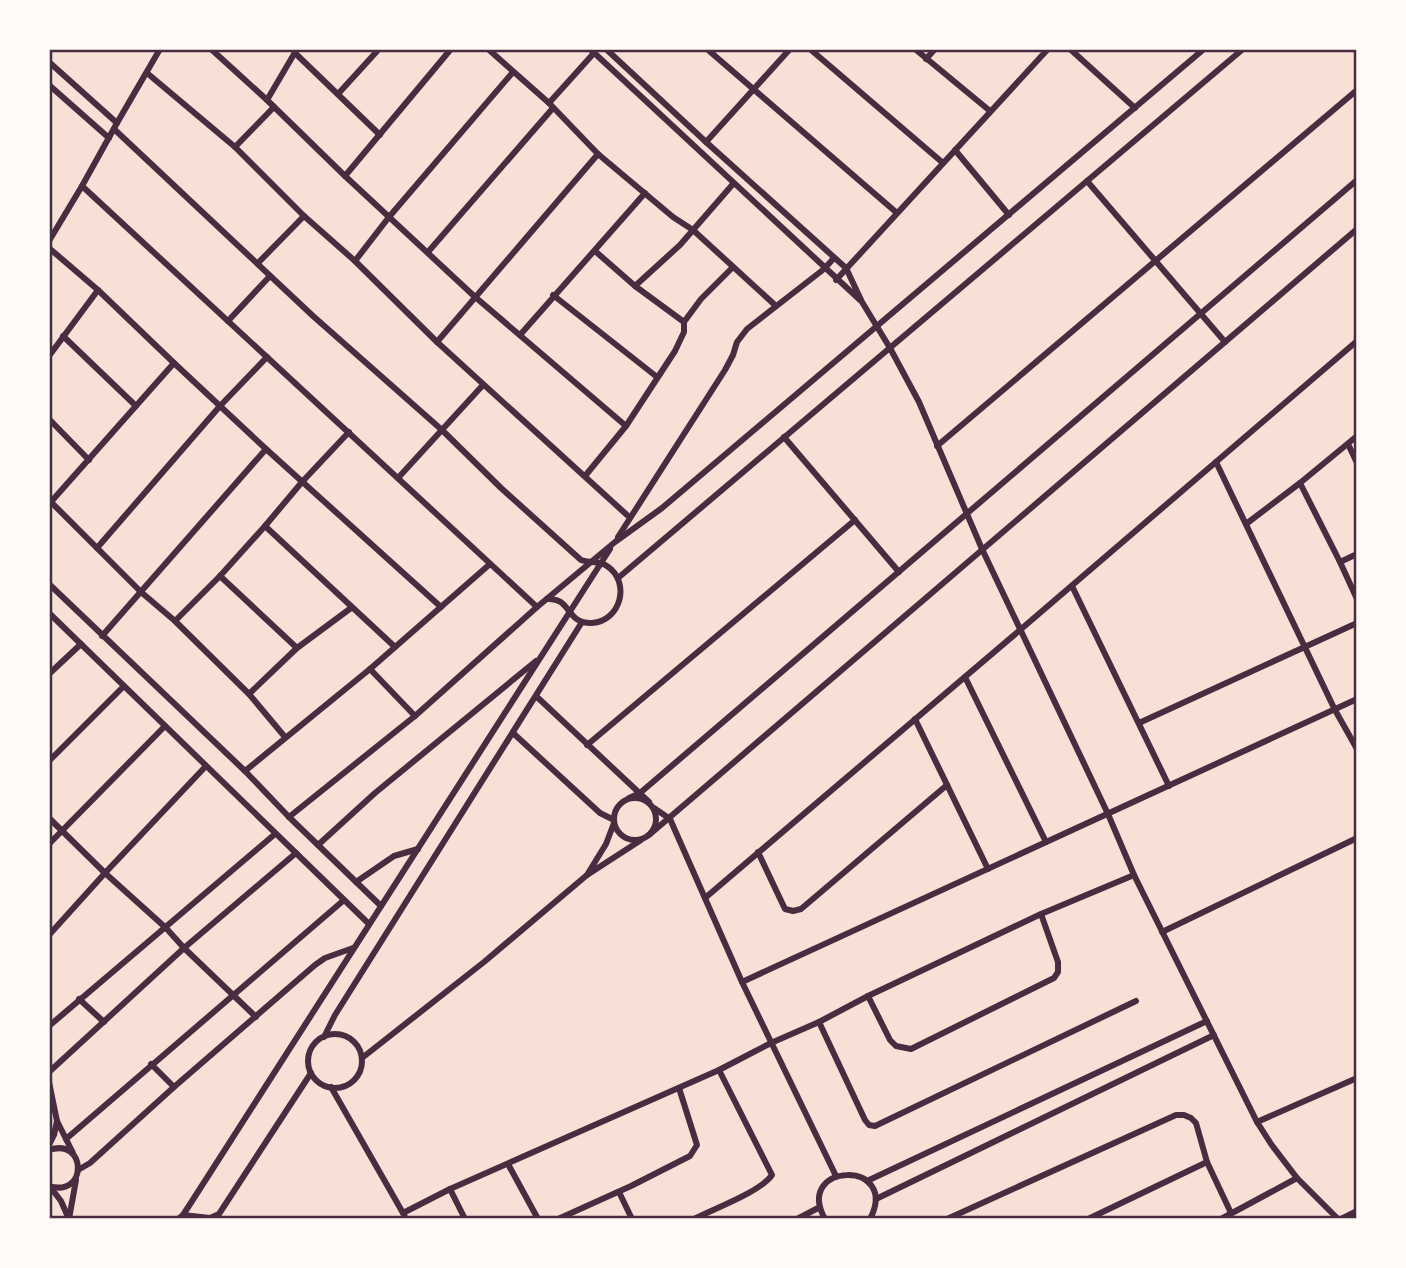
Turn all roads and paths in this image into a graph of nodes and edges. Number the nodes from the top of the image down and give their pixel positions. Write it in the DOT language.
graph roads {
  1 [pos="160,49"];
  2 [pos="379,49"];
  3 [pos="451,49"];
  4 [pos="488,49"];
  5 [pos="606,49"];
  6 [pos="707,49"];
  7 [pos="790,49"];
  8 [pos="810,49"];
  9 [pos="915,49"];
  10 [pos="935,49"];
  11 [pos="1048,49"];
  12 [pos="1070,49"];
  13 [pos="1204,49"];
  14 [pos="1243,49"];
  15 [pos="215,50"];
  16 [pos="296,51"];
  17 [pos="592,51"];
  18 [pos="926,59"];
  19 [pos="49,61"];
  20 [pos="513,72"];
  21 [pos="147,73"];
  22 [pos="49,85"];
  23 [pos="753,90"];
  24 [pos="1357,90"];
  25 [pos="338,94"];
  26 [pos="267,100"];
  27 [pos="551,106"];
  28 [pos="274,107"];
  29 [pos="1135,108"];
  30 [pos="990,111"];
  31 [pos="115,126"];
  32 [pos="380,135"];
  33 [pos="109,138"];
  34 [pos="706,142"];
  35 [pos="235,147"];
  36 [pos="955,150"];
  37 [pos="598,154"];
  38 [pos="943,163"];
  39 [pos="345,176"];
  40 [pos="1357,180"];
  41 [pos="1087,181"];
  42 [pos="733,184"];
  43 [pos="82,186"];
  44 [pos="645,193"];
  45 [pos="897,213"];
  46 [pos="1009,215"];
  47 [pos="304,216"];
  48 [pos="389,217"];
  49 [pos="1357,229"];
  50 [pos="693,230"];
  51 [pos="49,241"];
  52 [pos="49,248"];
  53 [pos="595,251"];
  54 [pos="428,252"];
  55 [pos="834,258"];
  56 [pos="355,261"];
  57 [pos="1155,261"];
  58 [pos="258,263"];
  59 [pos="733,267"];
  60 [pos="846,268"];
  61 [pos="824,269"];
  62 [pos="270,276"];
  63 [pos="836,280"];
  64 [pos="635,286"];
  65 [pos="98,289"];
  66 [pos="553,295"];
  67 [pos="474,296"];
  68 [pos="862,302"];
  69 [pos="776,306"];
  70 [pos="1200,314"];
  71 [pos="228,321"];
  72 [pos="684,322"];
  73 [pos="877,326"];
  74 [pos="520,335"];
  75 [pos="63,336"];
  76 [pos="1357,341"];
  77 [pos="436,342"];
  78 [pos="1225,342"];
  79 [pos="890,348"];
  80 [pos="49,356"];
  81 [pos="267,357"];
  82 [pos="174,363"];
  83 [pos="657,377"];
  84 [pos="484,385"];
  85 [pos="136,406"];
  86 [pos="220,406"];
  87 [pos="49,419"];
  88 [pos="626,426"];
  89 [pos="442,430"];
  90 [pos="349,432"];
  91 [pos="1357,436"];
  92 [pos="784,437"];
  93 [pos="1348,444"];
  94 [pos="937,446"];
  95 [pos="266,449"];
  96 [pos="89,460"];
  97 [pos="1216,462"];
  98 [pos="1357,463"];
  99 [pos="585,476"];
  100 [pos="398,478"];
  101 [pos="302,482"];
  102 [pos="1300,483"];
  103 [pos="50,502"];
  104 [pos="966,514"];
  105 [pos="627,515"];
  106 [pos="855,520"];
  107 [pos="1246,524"];
  108 [pos="265,526"];
  109 [pos="615,542"];
  110 [pos="97,548"];
  111 [pos="982,550"];
  112 [pos="1357,554"];
  113 [pos="1340,562"];
  114 [pos="589,563"];
  115 [pos="601,563"];
  116 [pos="491,564"];
  117 [pos="899,572"];
  118 [pos="220,576"];
  119 [pos="618,578"];
  120 [pos="49,584"];
  121 [pos="1072,586"];
  122 [pos="141,592"];
  123 [pos="547,599"];
  124 [pos="1357,599"];
  125 [pos="441,607"];
  126 [pos="537,607"];
  127 [pos="351,608"];
  128 [pos="49,613"];
  129 [pos="569,613"];
  130 [pos="175,621"];
  131 [pos="582,622"];
  132 [pos="1357,623"];
  133 [pos="1020,630"];
  134 [pos="102,636"];
  135 [pos="80,644"];
  136 [pos="395,647"];
  137 [pos="1305,647"];
  138 [pos="297,648"];
  139 [pos="541,657"];
  140 [pos="370,669"];
  141 [pos="49,674"];
  142 [pos="965,677"];
  143 [pos="124,686"];
  144 [pos="249,694"];
  145 [pos="536,696"];
  146 [pos="1357,699"];
  147 [pos="1335,710"];
  148 [pos="415,716"];
  149 [pos="915,719"];
  150 [pos="1139,723"];
  151 [pos="165,726"];
  152 [pos="513,733"];
  153 [pos="285,737"];
  154 [pos="587,745"];
  155 [pos="1357,749"];
  156 [pos="49,761"];
  157 [pos="206,766"];
  158 [pos="245,771"];
  159 [pos="947,785"];
  160 [pos="1169,786"];
  161 [pos="639,793"];
  162 [pos="629,798"];
  163 [pos="652,805"];
  164 [pos="1108,814"];
  165 [pos="289,817"];
  166 [pos="49,818"];
  167 [pos="670,818"];
  168 [pos="614,821"];
  169 [pos="62,830"];
  170 [pos="275,834"];
  171 [pos="647,837"];
  172 [pos="1357,838"];
  173 [pos="1046,842"];
  174 [pos="49,844"];
  175 [pos="318,845"];
  176 [pos="418,849"];
  177 [pos="758,852"];
  178 [pos="296,853"];
  179 [pos="988,869"];
  180 [pos="105,873"];
  181 [pos="587,875"];
  182 [pos="1134,875"];
  183 [pos="356,882"];
  184 [pos="705,898"];
  185 [pos="344,900"];
  186 [pos="381,905"];
  187 [pos="1041,914"];
  188 [pos="369,924"];
  189 [pos="166,928"];
  190 [pos="1162,932"];
  191 [pos="49,935"];
  192 [pos="355,947"];
  193 [pos="184,948"];
  194 [pos="742,982"];
  195 [pos="234,994"];
  196 [pos="868,996"];
  197 [pos="79,999"];
  198 [pos="1136,1001"];
  199 [pos="257,1017"];
  200 [pos="820,1021"];
  201 [pos="1207,1021"];
  202 [pos="104,1022"];
  203 [pos="49,1026"];
  204 [pos="1214,1035"];
  205 [pos="324,1037"];
  206 [pos="771,1043"];
  207 [pos="362,1058"];
  208 [pos="151,1064"];
  209 [pos="719,1070"];
  210 [pos="49,1072"];
  211 [pos="311,1073"];
  212 [pos="1357,1078"];
  213 [pos="49,1082"];
  214 [pos="174,1087"];
  215 [pos="331,1087"];
  216 [pos="680,1088"];
  217 [pos="57,1121"];
  218 [pos="1257,1122"];
  219 [pos="66,1139"];
  220 [pos="49,1148"];
  221 [pos="75,1157"];
  222 [pos="1207,1162"];
  223 [pos="508,1164"];
  224 [pos="77,1173"];
  225 [pos="836,1176"];
  226 [pos="1297,1178"];
  227 [pos="867,1181"];
  228 [pos="49,1186"];
  229 [pos="450,1189"];
  230 [pos="59,1191"];
  231 [pos="619,1192"];
  232 [pos="49,1199"];
  233 [pos="876,1199"];
  234 [pos="820,1208"];
  235 [pos="1357,1211"];
  236 [pos="1231,1213"];
  237 [pos="404,1216"];
  238 [pos="180,1217"];
  239 [pos="69,1219"];
  240 [pos="465,1219"];
  241 [pos="538,1219"];
  242 [pos="558,1219"];
  243 [pos="632,1219"];
  244 [pos="694,1219"];
  245 [pos="797,1219"];
  246 [pos="825,1219"];
  247 [pos="870,1219"];
  248 [pos="947,1219"];
  249 [pos="1088,1219"];
  250 [pos="1221,1219"];
  251 [pos="1340,1219"];
  1 -- 21 [label="street"];
  2 -- 25 [label="street"];
  3 -- 32 [label="street"];
  4 -- 20 [label="street"];
  5 -- 34 [label="street"];
  6 -- 23 [label="street"];
  7 -- 23 [label="street"];
  8 -- 38 [label="street"];
  9 -- 18 [label="street"];
  10 -- 18 [label="street"];
  11 -- 30 [label="street"];
  12 -- 29 [label="street"];
  13 -- 29 [label="street"];
  14 -- 41 [label="street"];
  15 -- 26 [label="street"];
  16 -- 25 [label="street"];
  16 -- 26 [label="street"];
  17 -- 27 [label="street"];
  17 -- 42 [label="street"];
  18 -- 30 [label="street"];
  19 -- 31 [label="street"];
  20 -- 27 [label="street"];
  20 -- 48 [label="street"];
  21 -- 31 [label="street"];
  21 -- 35 [label="street"];
  22 -- 33 [label="street"];
  23 -- 34 [label="street"];
  23 -- 45 [label="street"];
  24 -- 57 [label="street"];
  25 -- 32 [label="street"];
  26 -- 28 [label="street"];
  27 -- 37 [label="street"];
  27 -- 54 [label="street"];
  28 -- 35 [label="street"];
  28 -- 39 [label="street"];
  29 -- 46 [label="street"];
  30 -- 36 [label="street"];
  31 -- 33 [label="street"];
  31 -- 58 [label="street"];
  32 -- 39 [label="street"];
  33 -- 43 [label="street"];
  34 -- 55 [label="street"];
  35 -- 47 [label="street"];
  36 -- 38 [label="street"];
  36 -- 46 [label="street"];
  37 -- 44 [label="street"];
  37 -- 67 [label="street"];
  38 -- 45 [label="street"];
  39 -- 48 [label="street"];
  40 -- 70 [label="street"];
  41 -- 57 [label="street"];
  41 -- 79 [label="street"];
  42 -- 50 [label="street"];
  42 -- 61 [label="street"];
  43 -- 51 [label="street"];
  43 -- 71 [label="street"];
  44 -- 50 [label="street"];
  44 -- 53 [label="street"];
  45 -- 60 [label="street"];
  46 -- 73 [label="street"];
  47 -- 56 [label="street"];
  47 -- 58 [label="street"];
  48 -- 54 [label="street"];
  48 -- 56 [label="street"];
  49 -- 78 [label="street"];
  50 -- 59 [label="street"];
  50 -- 64 [label="street"];
  52 -- 65 [label="street"];
  53 -- 64 [label="street"];
  53 -- 66 [label="street"];
  54 -- 67 [label="street"];
  55 -- 60 [label="street"];
  55 -- 61 [label="street"];
  56 -- 77 [label="street"];
  57 -- 70 [label="street"];
  57 -- 94 [label="street"];
  58 -- 62 [label="street"];
  59 -- 69 [label="street"];
  59 -- 72 [label="street"];
  60 -- 63 [label="street"];
  60 -- 68 [label="street"];
  61 -- 63 [label="street"];
  61 -- 69 [label="street"];
  62 -- 71 [label="street"];
  62 -- 89 [label="street"];
  63 -- 68 [label="street"];
  64 -- 72 [label="street"];
  65 -- 75 [label="street"];
  65 -- 82 [label="street"];
  66 -- 74 [label="street"];
  66 -- 83 [label="street"];
  67 -- 74 [label="street"];
  67 -- 77 [label="street"];
  68 -- 73 [label="street"];
  69 -- 109 [label="street"];
  70 -- 78 [label="street"];
  70 -- 104 [label="street"];
  71 -- 81 [label="street"];
  72 -- 83 [label="street"];
  73 -- 79 [label="street"];
  73 -- 109 [label="street"];
  74 -- 88 [label="street"];
  75 -- 80 [label="street"];
  75 -- 85 [label="street"];
  76 -- 97 [label="street"];
  77 -- 84 [label="street"];
  78 -- 111 [label="street"];
  79 -- 92 [label="street"];
  79 -- 94 [label="street"];
  81 -- 86 [label="street"];
  81 -- 90 [label="street"];
  82 -- 85 [label="street"];
  82 -- 86 [label="street"];
  83 -- 88 [label="street"];
  84 -- 89 [label="street"];
  84 -- 99 [label="street"];
  85 -- 96 [label="street"];
  86 -- 95 [label="street"];
  86 -- 110 [label="street"];
  87 -- 96 [label="street"];
  88 -- 99 [label="street"];
  89 -- 100 [label="street"];
  89 -- 114 [label="street"];
  90 -- 100 [label="street"];
  90 -- 101 [label="street"];
  91 -- 93 [label="street"];
  92 -- 106 [label="street"];
  92 -- 119 [label="street"];
  93 -- 98 [label="street"];
  93 -- 102 [label="street"];
  94 -- 104 [label="street"];
  95 -- 101 [label="street"];
  95 -- 122 [label="street"];
  96 -- 103 [label="street"];
  97 -- 107 [label="street"];
  97 -- 121 [label="street"];
  99 -- 105 [label="street"];
  100 -- 116 [label="street"];
  101 -- 108 [label="street"];
  101 -- 125 [label="street"];
  102 -- 107 [label="street"];
  102 -- 113 [label="street"];
  103 -- 110 [label="street"];
  104 -- 111 [label="street"];
  104 -- 117 [label="street"];
  106 -- 117 [label="street"];
  106 -- 154 [label="street"];
  107 -- 137 [label="street"];
  108 -- 118 [label="street"];
  108 -- 127 [label="street"];
  109 -- 114 [label="street"];
  109 -- 115 [label="street"];
  110 -- 122 [label="street"];
  111 -- 133 [label="street"];
  111 -- 167 [label="street"];
  112 -- 113 [label="street"];
  113 -- 124 [label="street"];
  114 -- 115 [label="street"];
  114 -- 123 [label="street"];
  115 -- 119 [label="street"];
  115 -- 129 [label="street"];
  116 -- 125 [label="street"];
  116 -- 126 [label="street"];
  117 -- 161 [label="street"];
  118 -- 130 [label="street"];
  118 -- 138 [label="street"];
  119 -- 131 [label="street"];
  120 -- 134 [label="street"];
  121 -- 133 [label="street"];
  121 -- 150 [label="street"];
  122 -- 130 [label="street"];
  122 -- 134 [label="street"];
  123 -- 126 [label="street"];
  123 -- 129 [label="street"];
  125 -- 136 [label="street"];
  126 -- 148 [label="street"];
  127 -- 136 [label="street"];
  127 -- 138 [label="street"];
  128 -- 135 [label="street"];
  129 -- 131 [label="street"];
  129 -- 139 [label="street"];
  130 -- 144 [label="street"];
  131 -- 145 [label="street"];
  132 -- 137 [label="street"];
  133 -- 142 [label="street"];
  133 -- 164 [label="street"];
  134 -- 158 [label="street"];
  135 -- 141 [label="street"];
  135 -- 143 [label="street"];
  136 -- 140 [label="street"];
  137 -- 147 [label="street"];
  137 -- 150 [label="street"];
  138 -- 144 [label="street"];
  139 -- 175 [label="street"];
  139 -- 176 [label="street"];
  140 -- 148 [label="street"];
  140 -- 153 [label="street"];
  142 -- 149 [label="street"];
  142 -- 173 [label="street"];
  143 -- 151 [label="street"];
  143 -- 156 [label="street"];
  144 -- 153 [label="street"];
  145 -- 152 [label="street"];
  145 -- 154 [label="street"];
  146 -- 147 [label="street"];
  147 -- 155 [label="street"];
  147 -- 160 [label="street"];
  148 -- 165 [label="street"];
  149 -- 159 [label="street"];
  149 -- 177 [label="street"];
  150 -- 160 [label="street"];
  151 -- 157 [label="street"];
  151 -- 169 [label="street"];
  152 -- 168 [label="street"];
  152 -- 205 [label="street"];
  153 -- 158 [label="street"];
  154 -- 161 [label="street"];
  157 -- 170 [label="street"];
  157 -- 180 [label="street"];
  158 -- 165 [label="street"];
  159 -- 177 [label="street"];
  159 -- 179 [label="street"];
  160 -- 164 [label="street"];
  161 -- 162 [label="street"];
  161 -- 163 [label="street"];
  162 -- 163 [label="street"];
  162 -- 168 [label="street"];
  163 -- 167 [label="street"];
  163 -- 171 [label="street"];
  164 -- 173 [label="street"];
  164 -- 182 [label="street"];
  165 -- 175 [label="street"];
  166 -- 169 [label="street"];
  167 -- 171 [label="street"];
  167 -- 184 [label="street"];
  168 -- 171 [label="street"];
  168 -- 181 [label="street"];
  169 -- 174 [label="street"];
  169 -- 180 [label="street"];
  170 -- 178 [label="street"];
  170 -- 189 [label="street"];
  171 -- 181 [label="street"];
  172 -- 190 [label="street"];
  173 -- 179 [label="street"];
  175 -- 183 [label="street"];
  176 -- 183 [label="street"];
  176 -- 186 [label="street"];
  177 -- 184 [label="street"];
  178 -- 185 [label="street"];
  178 -- 193 [label="street"];
  179 -- 194 [label="street"];
  180 -- 189 [label="street"];
  180 -- 191 [label="street"];
  181 -- 207 [label="street"];
  182 -- 187 [label="street"];
  182 -- 190 [label="street"];
  183 -- 186 [label="street"];
  184 -- 194 [label="street"];
  185 -- 188 [label="street"];
  185 -- 195 [label="street"];
  186 -- 188 [label="street"];
  187 -- 196 [label="street"];
  187 -- 196 [label="street"];
  188 -- 192 [label="street"];
  189 -- 193 [label="street"];
  189 -- 197 [label="street"];
  190 -- 201 [label="street"];
  192 -- 199 [label="street"];
  192 -- 238 [label="street"];
  193 -- 195 [label="street"];
  193 -- 202 [label="street"];
  194 -- 206 [label="street"];
  195 -- 199 [label="street"];
  195 -- 208 [label="street"];
  196 -- 200 [label="street"];
  197 -- 202 [label="street"];
  197 -- 203 [label="street"];
  198 -- 200 [label="street"];
  199 -- 214 [label="street"];
  200 -- 206 [label="street"];
  201 -- 204 [label="street"];
  201 -- 227 [label="street"];
  202 -- 210 [label="street"];
  204 -- 218 [label="street"];
  204 -- 233 [label="street"];
  205 -- 207 [label="street"];
  205 -- 211 [label="street"];
  206 -- 209 [label="street"];
  206 -- 225 [label="street"];
  207 -- 215 [label="street"];
  208 -- 214 [label="street"];
  208 -- 219 [label="street"];
  209 -- 216 [label="street"];
  209 -- 244 [label="street"];
  211 -- 215 [label="street"];
  211 -- 238 [label="street"];
  212 -- 218 [label="street"];
  213 -- 217 [label="street"];
  214 -- 224 [label="street"];
  215 -- 237 [label="street"];
  216 -- 223 [label="street"];
  216 -- 231 [label="street"];
  217 -- 219 [label="street"];
  217 -- 220 [label="street"];
  218 -- 226 [label="street"];
  219 -- 221 [label="street"];
  220 -- 221 [label="street"];
  221 -- 224 [label="street"];
  222 -- 236 [label="street"];
  222 -- 248 [label="street"];
  222 -- 249 [label="street"];
  223 -- 229 [label="street"];
  223 -- 241 [label="street"];
  224 -- 230 [label="street"];
  224 -- 239 [label="street"];
  225 -- 227 [label="street"];
  225 -- 234 [label="street"];
  226 -- 236 [label="street"];
  226 -- 251 [label="street"];
  227 -- 233 [label="street"];
  228 -- 230 [label="street"];
  229 -- 237 [label="street"];
  229 -- 240 [label="street"];
  230 -- 232 [label="street"];
  230 -- 239 [label="street"];
  231 -- 242 [label="street"];
  231 -- 243 [label="street"];
  233 -- 247 [label="street"];
  234 -- 245 [label="street"];
  234 -- 246 [label="street"];
  235 -- 251 [label="street"];
  236 -- 250 [label="street"];
}
